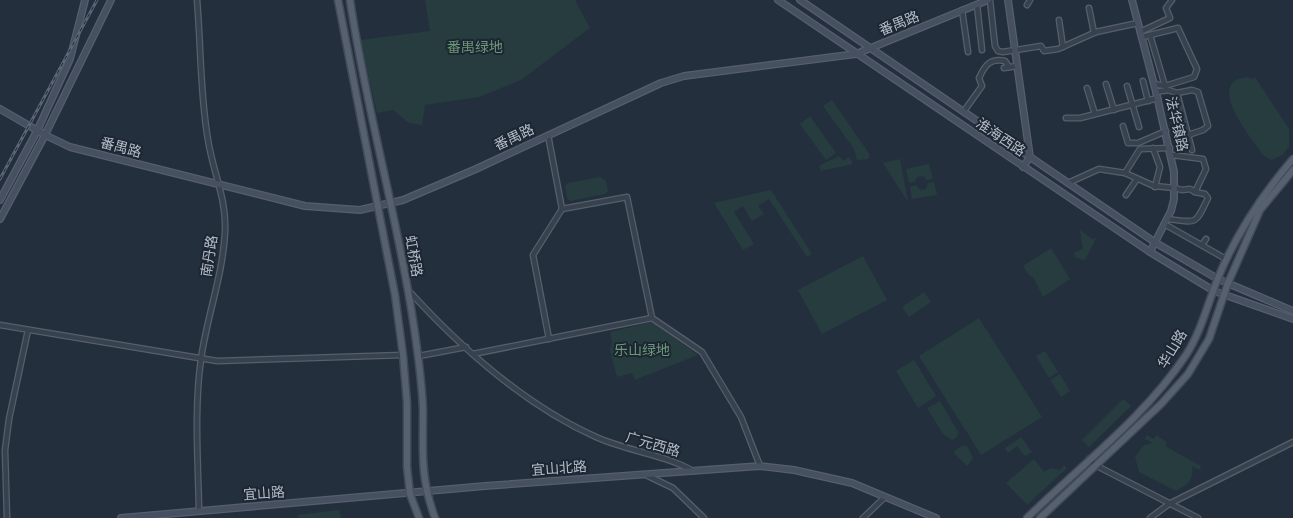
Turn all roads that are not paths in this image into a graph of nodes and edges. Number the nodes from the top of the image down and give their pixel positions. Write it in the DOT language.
graph roads {
  1 [pos="85,0"];
  2 [pos="111,0"];
  3 [pos="197,0"];
  4 [pos="338,0"];
  5 [pos="350,0"];
  6 [pos="778,0"];
  7 [pos="800,0"];
  8 [pos="989,0"];
  9 [pos="1008,0"];
  10 [pos="1132,0"];
  11 [pos="1172,0"];
  12 [pos="977,5"];
  13 [pos="1089,8"];
  14 [pos="962,10"];
  15 [pos="1058,20"];
  16 [pos="1138,23"];
  17 [pos="1094,33"];
  18 [pos="1141,35"];
  19 [pos="1150,35"];
  20 [pos="1063,47"];
  21 [pos="871,48"];
  22 [pos="982,50"];
  23 [pos="1015,50"];
  24 [pos="968,52"];
  25 [pos="856,54"];
  26 [pos="1157,60"];
  27 [pos="1149,62"];
  28 [pos="1017,66"];
  29 [pos="1143,81"];
  30 [pos="1106,84"];
  31 [pos="1154,84"];
  32 [pos="1127,86"];
  33 [pos="1165,86"];
  34 [pos="1087,88"];
  35 [pos="1177,93"];
  36 [pos="1157,95"];
  37 [pos="1148,101"];
  38 [pos="1133,106"];
  39 [pos="0,109"];
  40 [pos="1114,110"];
  41 [pos="964,111"];
  42 [pos="1095,114"];
  43 [pos="1066,118"];
  44 [pos="1123,126"];
  45 [pos="1138,127"];
  46 [pos="37,131"];
  47 [pos="1166,131"];
  48 [pos="1188,134"];
  49 [pos="548,135"];
  50 [pos="45,136"];
  51 [pos="1153,148"];
  52 [pos="1170,148"];
  53 [pos="1192,150"];
  54 [pos="1172,155"];
  55 [pos="1030,157"];
  56 [pos="1293,159"];
  57 [pos="1023,167"];
  58 [pos="1293,170"];
  59 [pos="1125,173"];
  60 [pos="1137,179"];
  61 [pos="1068,183"];
  62 [pos="217,185"];
  63 [pos="1155,186"];
  64 [pos="1175,188"];
  65 [pos="1195,192"];
  66 [pos="1126,195"];
  67 [pos="0,200"];
  68 [pos="392,203"];
  69 [pos="377,207"];
  70 [pos="562,209"];
  71 [pos="0,219"];
  72 [pos="1167,222"];
  73 [pos="1206,239"];
  74 [pos="1156,243"];
  75 [pos="1202,246"];
  76 [pos="1150,252"];
  77 [pos="1226,259"];
  78 [pos="1218,279"];
  79 [pos="1228,283"];
  80 [pos="408,290"];
  81 [pos="1214,291"];
  82 [pos="1224,295"];
  83 [pos="1293,311"];
  84 [pos="652,318"];
  85 [pos="1293,319"];
  86 [pos="0,325"];
  87 [pos="28,330"];
  88 [pos="550,339"];
  89 [pos="466,347"];
  90 [pos="473,354"];
  91 [pos="403,356"];
  92 [pos="419,356"];
  93 [pos="201,359"];
  94 [pos="1293,442"];
  95 [pos="1090,459"];
  96 [pos="1096,465"];
  97 [pos="760,466"];
  98 [pos="694,471"];
  99 [pos="644,474"];
  100 [pos="426,491"];
  101 [pos="410,494"];
  102 [pos="885,497"];
  103 [pos="1169,504"];
  104 [pos="199,510"];
  105 [pos="153,516"];
  106 [pos="7,518"];
  107 [pos="121,518"];
  108 [pos="201,518"];
  109 [pos="419,518"];
  110 [pos="435,518"];
  111 [pos="704,518"];
  112 [pos="863,518"];
  113 [pos="936,518"];
  114 [pos="1027,518"];
  115 [pos="1040,518"];
  116 [pos="1150,518"];
  117 [pos="1198,518"];
  1 -- 46 [label="street"];
  2 -- 50 [label="street"];
  3 -- 62 [label="street, 南丹路"];
  4 -- 69 [label="main road, 虹桥路"];
  5 -- 68 [label="main road, 虹桥路"];
  6 -- 25 [label="street, 淮海西路"];
  7 -- 21 [label="street, 淮海西路"];
  8 -- 12 [label="street, 番禺路"];
  8 -- 23 [label="street"];
  9 -- 23 [label="street"];
  10 -- 16 [label="street, 法华镇路"];
  11 -- 18 [label="street"];
  12 -- 14 [label="street, 番禺路"];
  12 -- 22 [label="street"];
  13 -- 17 [label="street"];
  14 -- 21 [label="street, 番禺路"];
  14 -- 24 [label="street"];
  15 -- 20 [label="street"];
  16 -- 17 [label="street"];
  16 -- 18 [label="street, 法华镇路"];
  17 -- 20 [label="street"];
  18 -- 19 [label="street"];
  18 -- 27 [label="street, 法华镇路"];
  19 -- 26 [label="street"];
  19 -- 33 [label="street"];
  20 -- 23 [label="street"];
  21 -- 25 [label="street, 番禺路"];
  21 -- 41 [label="street, 淮海西路"];
  23 -- 28 [label="street"];
  25 -- 49 [label="street, 番禺路"];
  25 -- 57 [label="street, 淮海西路"];
  26 -- 27 [label="street"];
  26 -- 33 [label="street"];
  27 -- 31 [label="street, 法华镇路"];
  28 -- 41 [label="street"];
  28 -- 55 [label="street"];
  29 -- 37 [label="street"];
  30 -- 40 [label="street"];
  31 -- 33 [label="street"];
  31 -- 36 [label="street, 法华镇路"];
  32 -- 38 [label="street"];
  34 -- 42 [label="street"];
  35 -- 36 [label="street"];
  35 -- 48 [label="street"];
  35 -- 48 [label="street"];
  36 -- 37 [label="street"];
  36 -- 47 [label="street, 法华镇路"];
  37 -- 38 [label="street"];
  38 -- 40 [label="street"];
  38 -- 45 [label="street"];
  39 -- 46 [label="street, 番禺路"];
  40 -- 42 [label="street"];
  41 -- 55 [label="street, 淮海西路"];
  42 -- 43 [label="street"];
  44 -- 47 [label="street"];
  46 -- 50 [label="street, 番禺路"];
  46 -- 67 [label="street"];
  47 -- 52 [label="street, 法华镇路"];
  48 -- 53 [label="street"];
  49 -- 68 [label="street, 番禺路"];
  49 -- 70 [label="street"];
  50 -- 62 [label="street, 番禺路"];
  50 -- 71 [label="street"];
  51 -- 52 [label="street"];
  51 -- 59 [label="street"];
  51 -- 63 [label="street"];
  52 -- 54 [label="street, 法华镇路"];
  54 -- 64 [label="street, 法华镇路"];
  54 -- 65 [label="street"];
  55 -- 57 [label="street"];
  55 -- 61 [label="street, 淮海西路"];
  56 -- 77 [label="main road, 华山路"];
  57 -- 76 [label="street, 淮海西路"];
  58 -- 79 [label="main road, 华山路"];
  59 -- 60 [label="street"];
  59 -- 61 [label="street"];
  60 -- 63 [label="street"];
  60 -- 66 [label="street"];
  61 -- 74 [label="street, 淮海西路"];
  62 -- 69 [label="street, 番禺路"];
  62 -- 93 [label="street, 南丹路"];
  63 -- 64 [label="street"];
  64 -- 65 [label="street"];
  64 -- 72 [label="street, 法华镇路"];
  65 -- 72 [label="street"];
  68 -- 69 [label="street, 番禺路"];
  68 -- 80 [label="main road, 虹桥路"];
  69 -- 91 [label="main road, 虹桥路"];
  70 -- 84 [label="street"];
  70 -- 88 [label="street"];
  72 -- 74 [label="street, 法华镇路"];
  72 -- 75 [label="street"];
  73 -- 75 [label="street"];
  74 -- 76 [label="street, 法华镇路"];
  74 -- 78 [label="street, 淮海西路"];
  75 -- 77 [label="street"];
  76 -- 81 [label="street, 淮海西路"];
  77 -- 78 [label="main road, 华山路"];
  78 -- 79 [label="street, 淮海西路"];
  78 -- 81 [label="main road, 华山路"];
  79 -- 82 [label="main road, 华山路"];
  79 -- 83 [label="street, 淮海西路"];
  80 -- 89 [label="street, 广元西路"];
  80 -- 92 [label="main road, 虹桥路"];
  81 -- 82 [label="street, 淮海西路"];
  81 -- 95 [label="main road, 华山路"];
  82 -- 85 [label="street, 淮海西路"];
  82 -- 96 [label="main road, 华山路"];
  84 -- 88 [label="street"];
  84 -- 97 [label="street"];
  86 -- 87 [label="street"];
  87 -- 93 [label="street"];
  87 -- 106 [label="street"];
  88 -- 90 [label="street"];
  89 -- 90 [label="street, 广元西路"];
  89 -- 92 [label="street"];
  90 -- 98 [label="street, 广元西路"];
  91 -- 93 [label="street"];
  91 -- 101 [label="main road, 虹桥路"];
  92 -- 100 [label="main road, 虹桥路"];
  93 -- 104 [label="street, 南丹路"];
  94 -- 103 [label="street"];
  95 -- 96 [label="street"];
  95 -- 114 [label="main road, 华山路"];
  96 -- 103 [label="street"];
  96 -- 115 [label="main road, 华山路"];
  97 -- 98 [label="street, 广元西路"];
  97 -- 102 [label="street, 广元西路"];
  98 -- 99 [label="street, 宜山北路"];
  99 -- 100 [label="street, 宜山北路"];
  99 -- 111 [label="street"];
  100 -- 101 [label="street, 宜山北路"];
  100 -- 110 [label="main road, 虹桥路"];
  101 -- 104 [label="street, 宜山路"];
  101 -- 109 [label="main road, 虹桥路"];
  102 -- 112 [label="street"];
  102 -- 113 [label="street, 广元西路"];
  103 -- 116 [label="street"];
  103 -- 117 [label="street"];
  104 -- 105 [label="street, 宜山路"];
  104 -- 108 [label="street, 南丹路"];
  105 -- 107 [label="street, 宜山路"];
}
